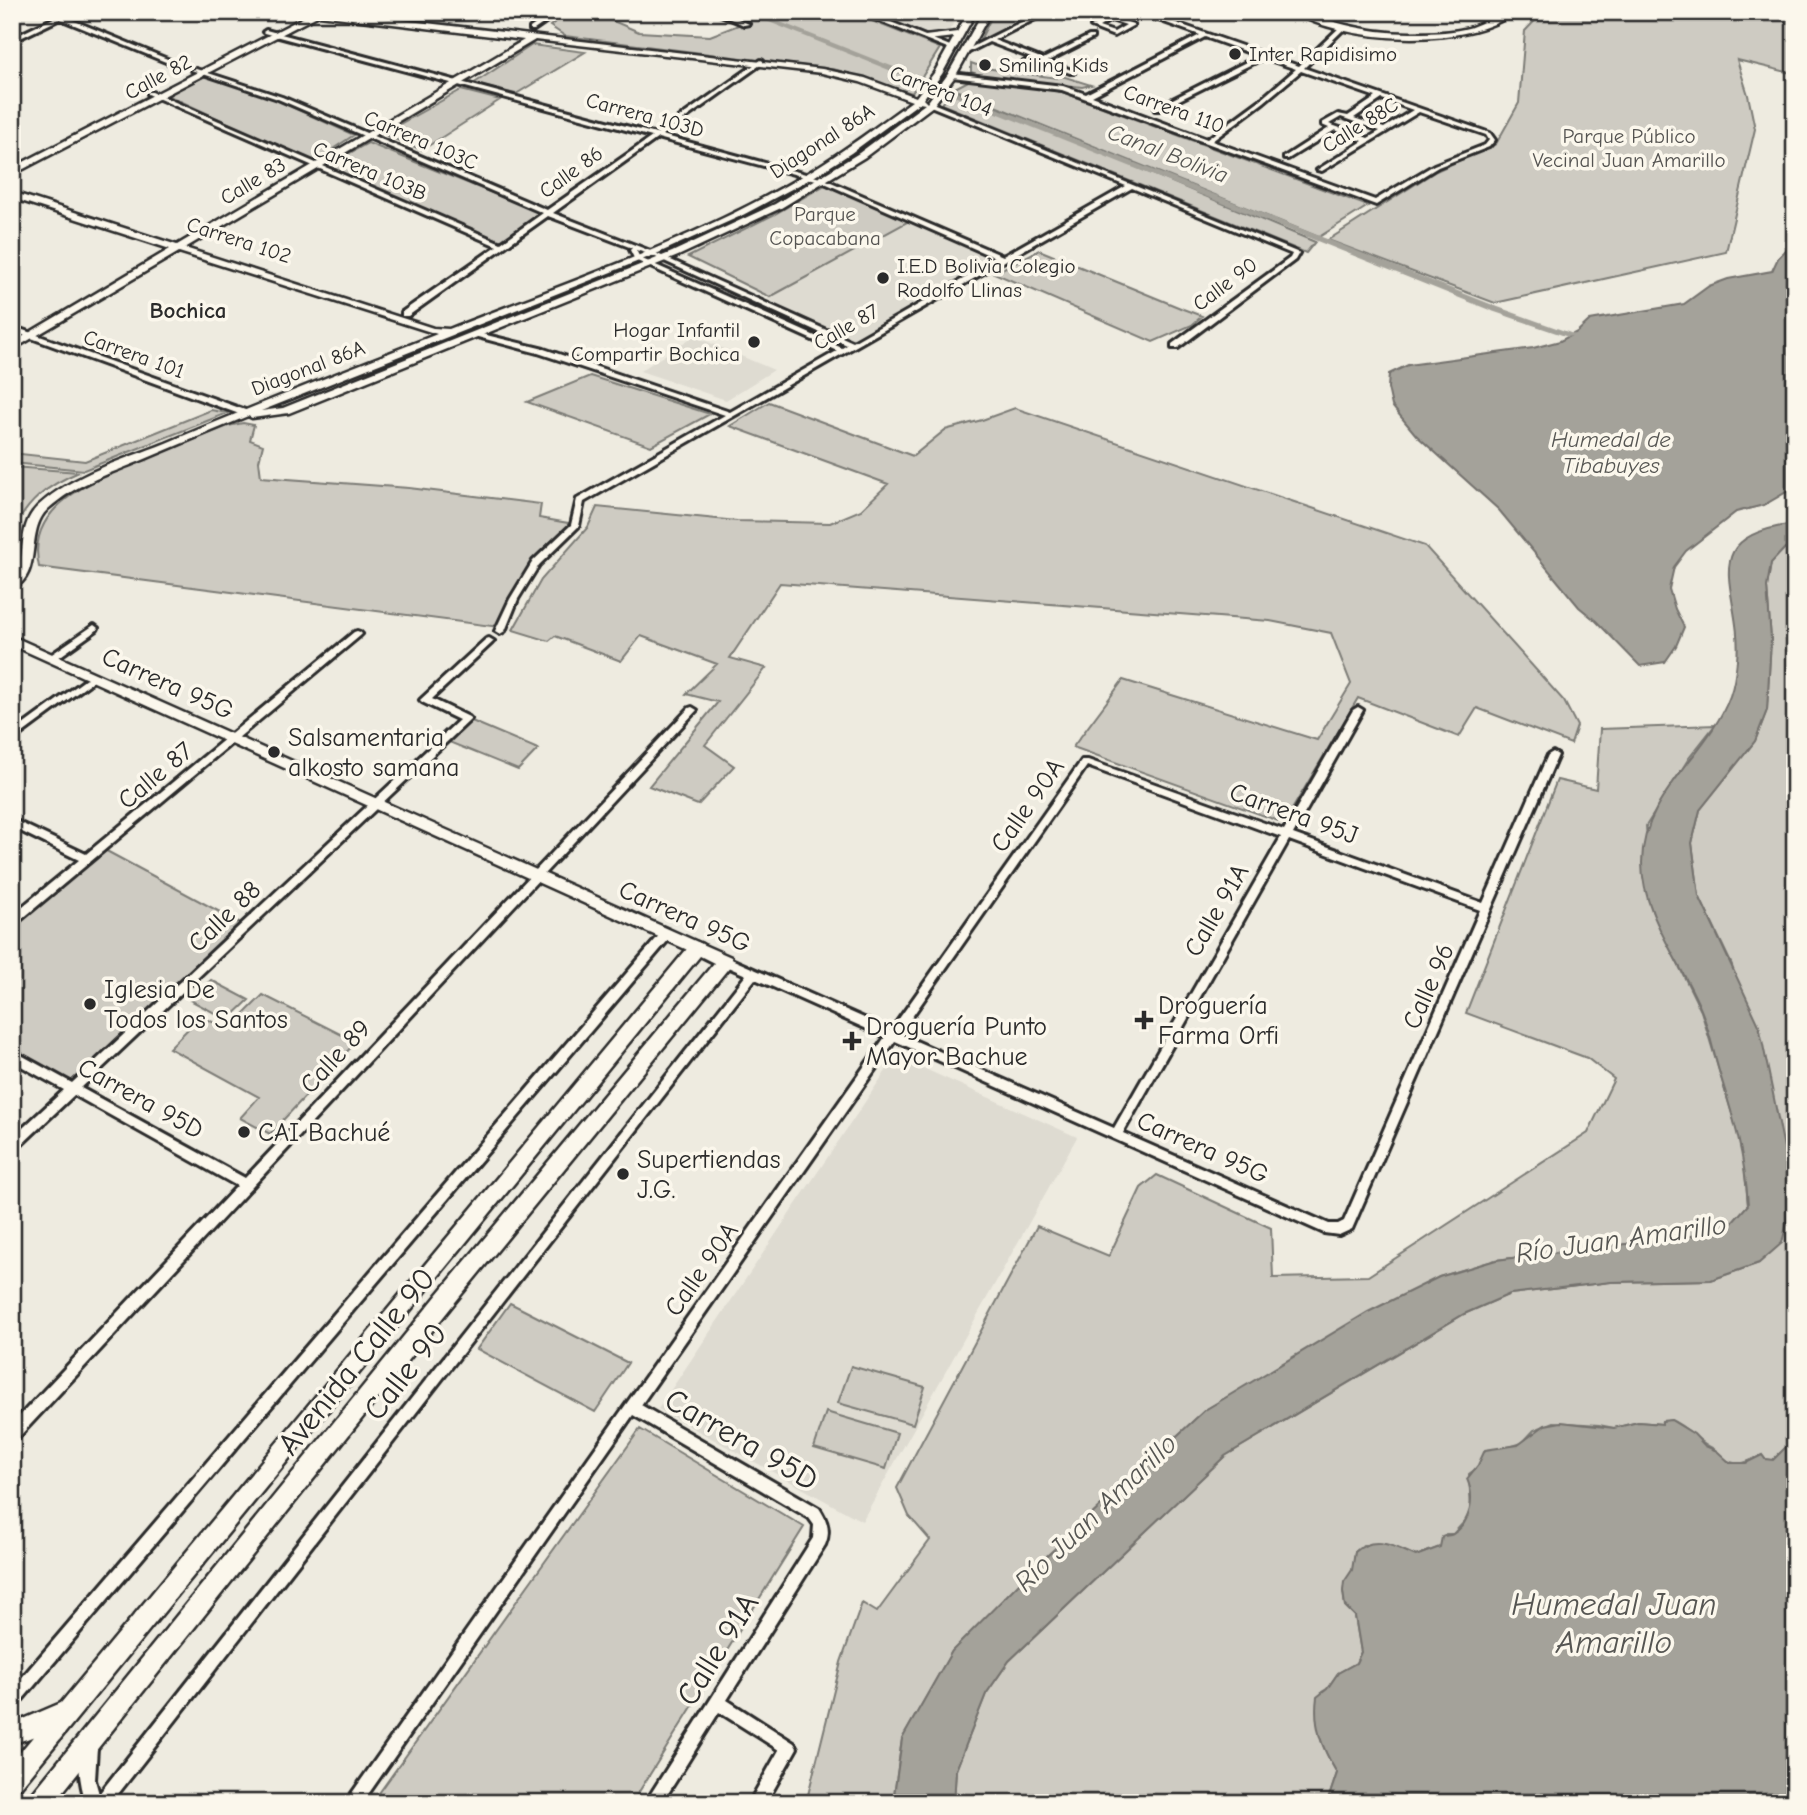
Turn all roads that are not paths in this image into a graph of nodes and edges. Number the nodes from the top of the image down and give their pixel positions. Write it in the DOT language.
graph roads {
  1 [pos="305,12"];
  2 [pos="310,12"];
  3 [pos="366,12"];
  4 [pos="557,12"];
  5 [pos="717,12"];
  6 [pos="860,12"];
  7 [pos="972,12"];
  8 [pos="987,12"];
  9 [pos="1046,12"];
  10 [pos="1297,12"];
  11 [pos="1511,12"];
  12 [pos="318,13"];
  13 [pos="1132,16"];
  14 [pos="545,22"];
  15 [pos="746,24"];
  16 [pos="1343,27"];
  17 [pos="267,32"];
  18 [pos="277,34"];
  19 [pos="960,34"];
  20 [pos="532,35"];
  21 [pos="1205,35"];
  22 [pos="1091,37"];
  23 [pos="928,38"];
  24 [pos="12,40"];
  25 [pos="989,40"];
  26 [pos="952,48"];
  27 [pos="967,51"];
  28 [pos="1264,55"];
  29 [pos="1036,58"];
  30 [pos="1043,61"];
  31 [pos="761,62"];
  32 [pos="1022,65"];
  33 [pos="180,66"];
  34 [pos="1302,68"];
  35 [pos="199,71"];
  36 [pos="1072,72"];
  37 [pos="952,75"];
  38 [pos="454,83"];
  39 [pos="154,95"];
  40 [pos="1088,96"];
  41 [pos="1382,96"];
  42 [pos="918,100"];
  43 [pos="930,104"];
  44 [pos="1157,109"];
  45 [pos="1419,109"];
  46 [pos="1349,118"];
  47 [pos="107,119"];
  48 [pos="1334,128"];
  49 [pos="1384,130"];
  50 [pos="366,136"];
  51 [pos="656,136"];
  52 [pos="1209,140"];
  53 [pos="1368,140"];
  54 [pos="1286,158"];
  55 [pos="12,164"];
  56 [pos="315,167"];
  57 [pos="1320,170"];
  58 [pos="12,172"];
  59 [pos="808,176"];
  60 [pos="822,180"];
  61 [pos="12,186"];
  62 [pos="1131,186"];
  63 [pos="12,195"];
  64 [pos="548,213"];
  65 [pos="501,245"];
  66 [pos="183,246"];
  67 [pos="632,248"];
  68 [pos="651,253"];
  69 [pos="1296,253"];
  70 [pos="1004,258"];
  71 [pos="637,259"];
  72 [pos="663,259"];
  73 [pos="649,265"];
  74 [pos="340,297"];
  75 [pos="405,314"];
  76 [pos="12,328"];
  77 [pos="453,333"];
  78 [pos="477,334"];
  79 [pos="32,336"];
  80 [pos="853,345"];
  81 [pos="1175,346"];
  82 [pos="12,347"];
  83 [pos="843,351"];
  84 [pos="245,414"];
  85 [pos="732,415"];
  86 [pos="12,585"];
  87 [pos="94,628"];
  88 [pos="500,631"];
  89 [pos="357,634"];
  90 [pos="12,640"];
  91 [pos="489,641"];
  92 [pos="52,658"];
  93 [pos="93,677"];
  94 [pos="692,710"];
  95 [pos="1358,710"];
  96 [pos="12,738"];
  97 [pos="232,739"];
  98 [pos="1553,755"];
  99 [pos="1085,762"];
  100 [pos="376,804"];
  101 [pos="12,823"];
  102 [pos="1287,835"];
  103 [pos="87,859"];
  104 [pos="536,876"];
  105 [pos="1487,908"];
  106 [pos="12,921"];
  107 [pos="666,935"];
  108 [pos="696,948"];
  109 [pos="725,961"];
  110 [pos="753,974"];
  111 [pos="893,1036"];
  112 [pos="12,1055"];
  113 [pos="74,1089"];
  114 [pos="1116,1135"];
  115 [pos="12,1146"];
  116 [pos="246,1185"];
  117 [pos="1339,1230"];
  118 [pos="632,1407"];
  119 [pos="12,1434"];
  120 [pos="821,1523"];
  121 [pos="12,1701"];
  122 [pos="76,1702"];
  123 [pos="717,1702"];
  124 [pos="12,1734"];
  125 [pos="90,1741"];
  126 [pos="12,1780"];
  127 [pos="39,1803"];
  128 [pos="94,1803"];
  129 [pos="101,1803"];
  130 [pos="353,1803"];
  131 [pos="653,1803"];
  132 [pos="757,1803"];
  1 -- 17 [label="street, Calle 82"];
  2 -- 12 [label="street, Carrera 104"];
  3 -- 20 [label="street, Carrera 104"];
  4 -- 14 [label="street, Calle 83"];
  5 -- 15 [label="street"];
  6 -- 23 [label="street"];
  7 -- 19 [label="street, Diagonal 86A"];
  8 -- 27 [label="street, Diagonal 86A"];
  9 -- 25 [label="street"];
  10 -- 16 [label="street"];
  11 -- 16 [label="street"];
  12 -- 18 [label="street, Calle 82"];
  12 -- 20 [label="street, Carrera 104"];
  13 -- 13 [label="street"];
  13 -- 21 [label="street"];
  14 -- 20 [label="street"];
  14 -- 20 [label="street, Calle 83"];
  16 -- 34 [label="street"];
  17 -- 18 [label="street, Carrera 103D"];
  17 -- 35 [label="street, Calle 82"];
  18 -- 35 [label="street, Calle 82"];
  18 -- 38 [label="street, Carrera 103D"];
  19 -- 23 [label="street"];
  19 -- 26 [label="street, Diagonal 86A"];
  20 -- 31 [label="street, Carrera 104"];
  20 -- 38 [label="street, Calle 83"];
  21 -- 28 [label="street"];
  21 -- 40 [label="street"];
  22 -- 30 [label="street"];
  23 -- 26 [label="street"];
  24 -- 33 [label="street"];
  25 -- 27 [label="street"];
  25 -- 29 [label="street"];
  26 -- 42 [label="street, Diagonal 86A"];
  27 -- 37 [label="street, Diagonal 86A"];
  28 -- 34 [label="street"];
  28 -- 44 [label="street"];
  29 -- 30 [label="street"];
  29 -- 32 [label="street"];
  30 -- 36 [label="street"];
  31 -- 42 [label="street, Carrera 104"];
  31 -- 51 [label="street, Calle 86"];
  34 -- 41 [label="street"];
  34 -- 52 [label="street"];
  35 -- 39 [label="street, Calle 82"];
  35 -- 50 [label="street, Carrera 103C"];
  37 -- 40 [label="street, Carrera 110"];
  37 -- 43 [label="street, Diagonal 86A"];
  38 -- 50 [label="street, Calle 83"];
  38 -- 51 [label="street, Carrera 103D"];
  39 -- 47 [label="street, Calle 82"];
  39 -- 56 [label="street, Carrera 103B"];
  40 -- 52 [label="street, Carrera 110"];
  41 -- 45 [label="street"];
  41 -- 46 [label="street"];
  42 -- 43 [label="street, Carrera 104"];
  42 -- 59 [label="street, Diagonal 86A"];
  43 -- 60 [label="street, Diagonal 86A"];
  43 -- 62 [label="street, Carrera 104"];
  45 -- 49 [label="street, Calle 88C"];
  45 -- 52 [label="street, Carrera 110"];
  46 -- 48 [label="street"];
  46 -- 49 [label="street"];
  47 -- 55 [label="street, Calle 82"];
  47 -- 58 [label="street, Calle 82"];
  48 -- 53 [label="street"];
  48 -- 54 [label="street"];
  49 -- 53 [label="street, Calle 88C"];
  50 -- 56 [label="street, Calle 83"];
  50 -- 64 [label="street, Carrera 103C"];
  51 -- 59 [label="street, Carrera 103D"];
  51 -- 64 [label="street, Calle 86"];
  53 -- 57 [label="street, Calle 88C"];
  56 -- 65 [label="street, Carrera 103B"];
  56 -- 66 [label="street, Calle 83"];
  59 -- 60 [label="street, Carrera 103D"];
  59 -- 68 [label="street, Diagonal 86A"];
  60 -- 70 [label="street, Carrera 103D"];
  60 -- 72 [label="street, Diagonal 86A"];
  61 -- 66 [label="street, Carrera 102"];
  62 -- 69 [label="street, Carrera 104"];
  62 -- 70 [label="street, Calle 87"];
  63 -- 66 [label="street, Carrera 102"];
  64 -- 65 [label="street, Calle 86"];
  64 -- 67 [label="street, Carrera 103C"];
  65 -- 75 [label="street, Calle 86"];
  66 -- 74 [label="street, Carrera 102"];
  66 -- 79 [label="street, Calle 83"];
  67 -- 68 [label="street, Carrera 103C"];
  67 -- 71 [label="street"];
  68 -- 71 [label="street, Diagonal 86A"];
  68 -- 72 [label="street, Carrera 103C"];
  69 -- 81 [label="street, Calle 90"];
  70 -- 80 [label="street, Calle 87"];
  71 -- 73 [label="street"];
  71 -- 77 [label="street, Diagonal 86A"];
  72 -- 73 [label="street, Diagonal 86A"];
  72 -- 80 [label="street, Carrera 103C"];
  73 -- 78 [label="street, Diagonal 86A"];
  73 -- 83 [label="street"];
  74 -- 75 [label="street, Carrera 102"];
  74 -- 77 [label="street, Carrera 102"];
  75 -- 77 [label="street, Carrera 102"];
  76 -- 79 [label="street, Carrera 101"];
  77 -- 78 [label="street, Carrera 102"];
  77 -- 84 [label="street, Diagonal 86A"];
  78 -- 84 [label="street, Diagonal 86A"];
  78 -- 85 [label="street, Carrera 102"];
  79 -- 82 [label="street, Calle 83"];
  79 -- 84 [label="street, Carrera 101"];
  80 -- 83 [label="street, Calle 87"];
  83 -- 85 [label="street, Calle 87"];
  84 -- 86 [label="street"];
  85 -- 88 [label="street, Calle 87"];
  87 -- 92 [label="street"];
  89 -- 97 [label="street, Calle 87"];
  90 -- 92 [label="street, Carrera 95G"];
  91 -- 100 [label="street, Calle 88"];
  92 -- 93 [label="street, Carrera 95G"];
  93 -- 96 [label="street"];
  93 -- 97 [label="street, Carrera 95G"];
  94 -- 104 [label="street, Calle 89"];
  95 -- 102 [label="street, Calle 91A"];
  97 -- 100 [label="street, Carrera 95G"];
  97 -- 103 [label="street, Calle 87"];
  98 -- 105 [label="street, Calle 96"];
  99 -- 102 [label="street, Carrera 95J"];
  99 -- 111 [label="street, Calle 90A"];
  100 -- 104 [label="street, Carrera 95G"];
  100 -- 113 [label="street, Calle 88"];
  101 -- 103 [label="street"];
  102 -- 105 [label="street, Carrera 95J"];
  102 -- 114 [label="street, Calle 91A"];
  103 -- 106 [label="street, Calle 87"];
  104 -- 107 [label="street, Carrera 95G"];
  104 -- 116 [label="street, Calle 89"];
  105 -- 117 [label="street, Calle 96"];
  107 -- 108 [label="street, Carrera 95G"];
  107 -- 121 [label="street"];
  108 -- 109 [label="main road, Carrera 95G"];
  108 -- 122 [label="main road, Avenida Calle 90"];
  109 -- 110 [label="street, Carrera 95G"];
  109 -- 125 [label="main road, Avenida Calle 90"];
  110 -- 111 [label="street, Carrera 95G"];
  110 -- 129 [label="street, Calle 90"];
  111 -- 114 [label="street, Carrera 95G"];
  111 -- 118 [label="street, Calle 90A"];
  112 -- 113 [label="street, Carrera 95D"];
  113 -- 115 [label="street, Calle 88"];
  113 -- 116 [label="street, Carrera 95D"];
  114 -- 117 [label="street, Carrera 95G"];
  116 -- 119 [label="street, Calle 89"];
  118 -- 120 [label="street, Carrera 95D"];
  118 -- 130 [label="street, Calle 90A"];
  120 -- 123 [label="street, Calle 91A"];
  122 -- 124 [label="street"];
  122 -- 126 [label="main road, Avenida Calle 90"];
  123 -- 131 [label="street, Calle 91A"];
  123 -- 132 [label="street"];
  125 -- 127 [label="main road, Avenida Calle 90"];
  125 -- 128 [label="street"];
}
